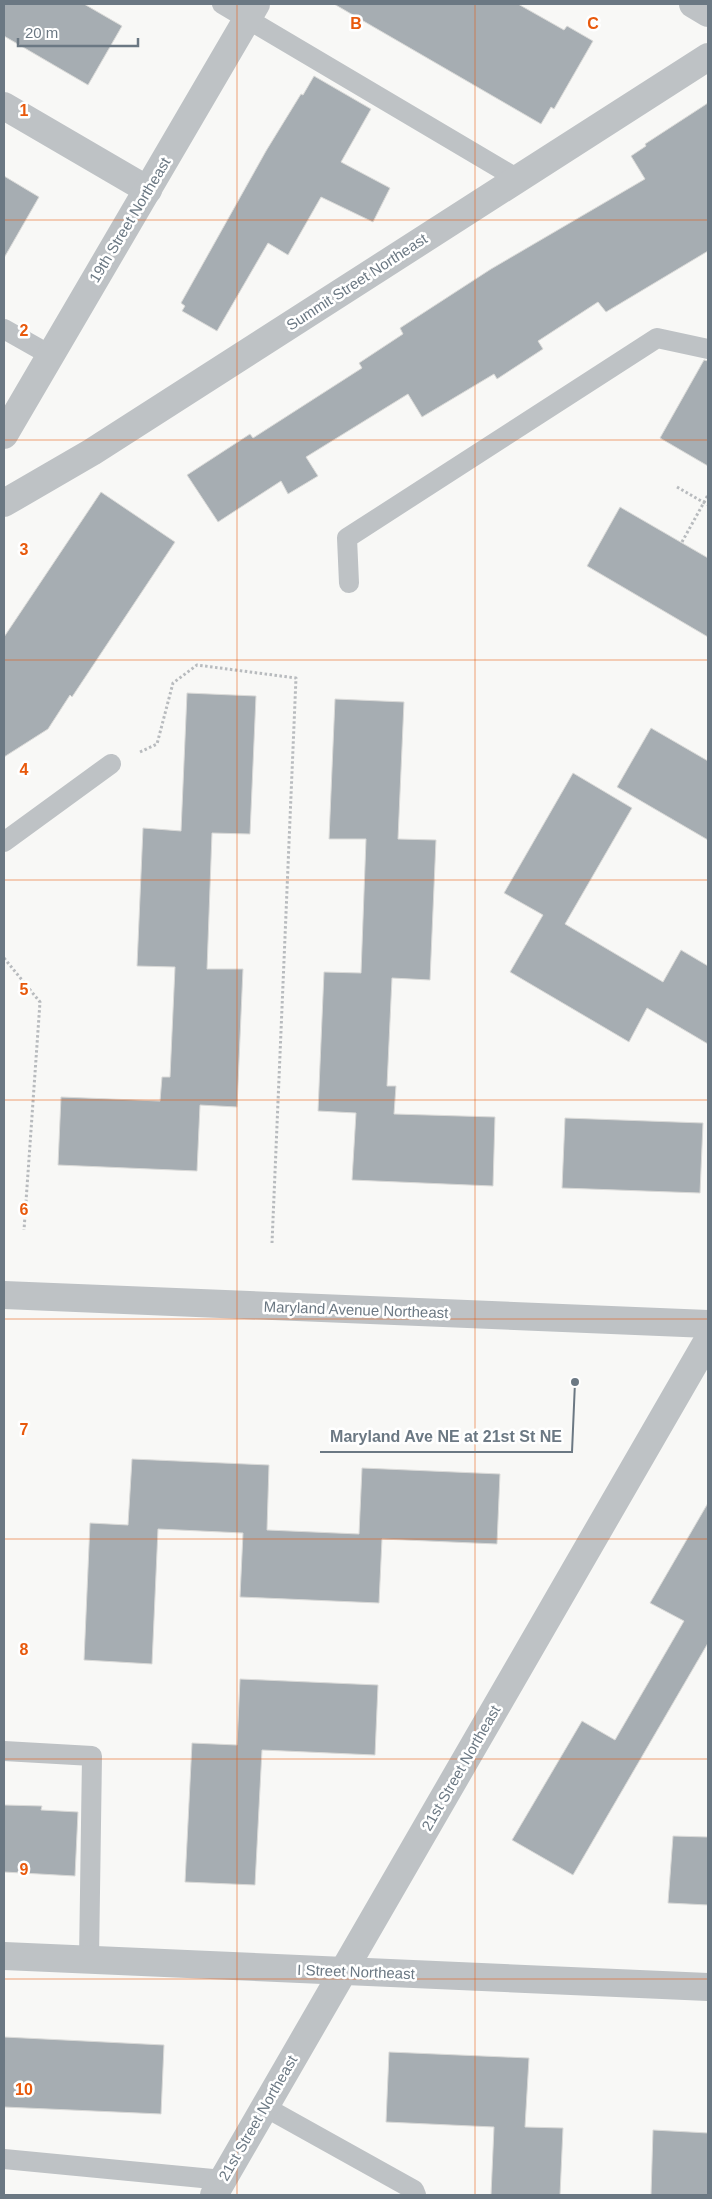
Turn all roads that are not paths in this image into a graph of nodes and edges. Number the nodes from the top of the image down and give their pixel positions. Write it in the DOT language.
graph roads {
  1 [pos="222,4"];
  2 [pos="693,4"];
  3 [pos="252,11"];
  4 [pos="708,13"];
  5 [pos="708,57"];
  6 [pos="4,106"];
  7 [pos="518,178"];
  8 [pos="148,190"];
  9 [pos="4,329"];
  10 [pos="708,349"];
  11 [pos="50,355"];
  12 [pos="4,435"];
  13 [pos="4,503"];
  14 [pos="349,582"];
  15 [pos="111,764"];
  16 [pos="4,842"];
  17 [pos="4,1294"];
  18 [pos="708,1324"];
  19 [pos="708,1340"];
  20 [pos="4,1751"];
  21 [pos="4,1956"];
  22 [pos="89,1960"];
  23 [pos="344,1971"];
  24 [pos="708,1987"];
  25 [pos="265,2107"];
  26 [pos="4,2159"];
  27 [pos="218,2188"];
  28 [pos="416,2195"];
  1 -- 3 [label="lane"];
  2 -- 4 [label="street"];
  3 -- 7 [label="lane"];
  3 -- 8 [label="street, 19th Street Northeast"];
  5 -- 7 [label="street, Summit Street Northeast"];
  6 -- 8 [label="street"];
  7 -- 13 [label="street, Summit Street Northeast"];
  8 -- 11 [label="street, 19th Street Northeast"];
  9 -- 11 [label="lane"];
  10 -- 14 [label="lane"];
  11 -- 12 [label="street, 19th Street Northeast"];
  15 -- 16 [label="lane"];
  17 -- 18 [label="street, Maryland Avenue Northeast"];
  19 -- 23 [label="street, 21st Street Northeast"];
  20 -- 22 [label="lane"];
  21 -- 22 [label="street, I Street Northeast"];
  22 -- 23 [label="street, I Street Northeast"];
  23 -- 24 [label="street, I Street Northeast"];
  23 -- 25 [label="street, 21st Street Northeast"];
  25 -- 27 [label="street, 21st Street Northeast"];
  25 -- 28 [label="lane"];
  26 -- 27 [label="lane"];
}
